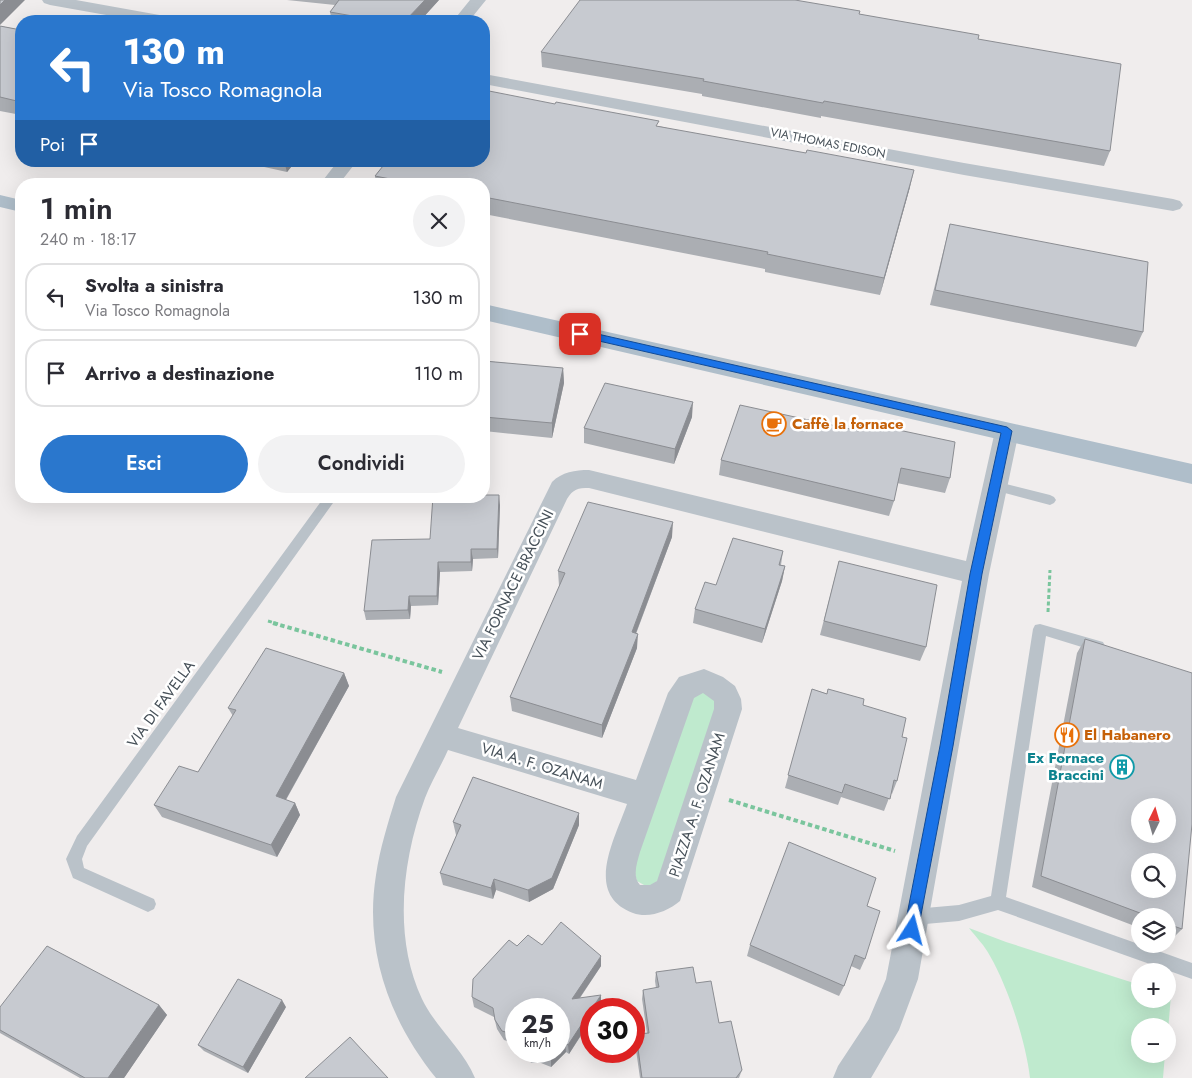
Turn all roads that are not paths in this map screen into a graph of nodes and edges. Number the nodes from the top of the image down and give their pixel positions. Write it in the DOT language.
graph roads {
  1 [pos="50,0"];
  2 [pos="478,0"];
  3 [pos="132,15"];
  4 [pos="466,15"];
  5 [pos="490,80"];
  6 [pos="343,167"];
  7 [pos="334,178"];
  8 [pos="0,202"];
  9 [pos="15,205"];
  10 [pos="1173,205"];
  11 [pos="490,313"];
  12 [pos="1007,431"];
  13 [pos="1192,474"];
  14 [pos="994,486"];
  15 [pos="1050,500"];
  16 [pos="327,503"];
  17 [pos="976,574"];
  18 [pos="1110,649"];
  19 [pos="440,735"];
  20 [pos="644,796"];
  21 [pos="998,902"];
  22 [pos="148,904"];
  23 [pos="914,917"];
  24 [pos="1192,971"];
  25 [pos="458,1078"];
  26 [pos="850,1078"];
  1 -- 3 [label="street"];
  2 -- 4 [label="street"];
  5 -- 10 [label="street, VIA THOMAS EDISON"];
  6 -- 7 [label="street"];
  8 -- 9 [label="main road"];
  11 -- 12 [label="main road"];
  12 -- 13 [label="main road"];
  12 -- 14 [label="street"];
  14 -- 15 [label="lane"];
  14 -- 17 [label="street"];
  16 -- 22 [label="lane, VIA DI FAVELLA"];
  17 -- 19 [label="street, VIA FORNACE BRACCINI"];
  17 -- 23 [label="street"];
  18 -- 21 [label="lane"];
  19 -- 20 [label="street, VIA A. F. OZANAM"];
  19 -- 25 [label="street, VIA FORNACE BRACCINI"];
  20 -- 20 [label="street, PIAZZA A. F. OZANAM"];
  21 -- 23 [label="lane"];
  21 -- 24 [label="lane"];
  23 -- 26 [label="street"];
}
